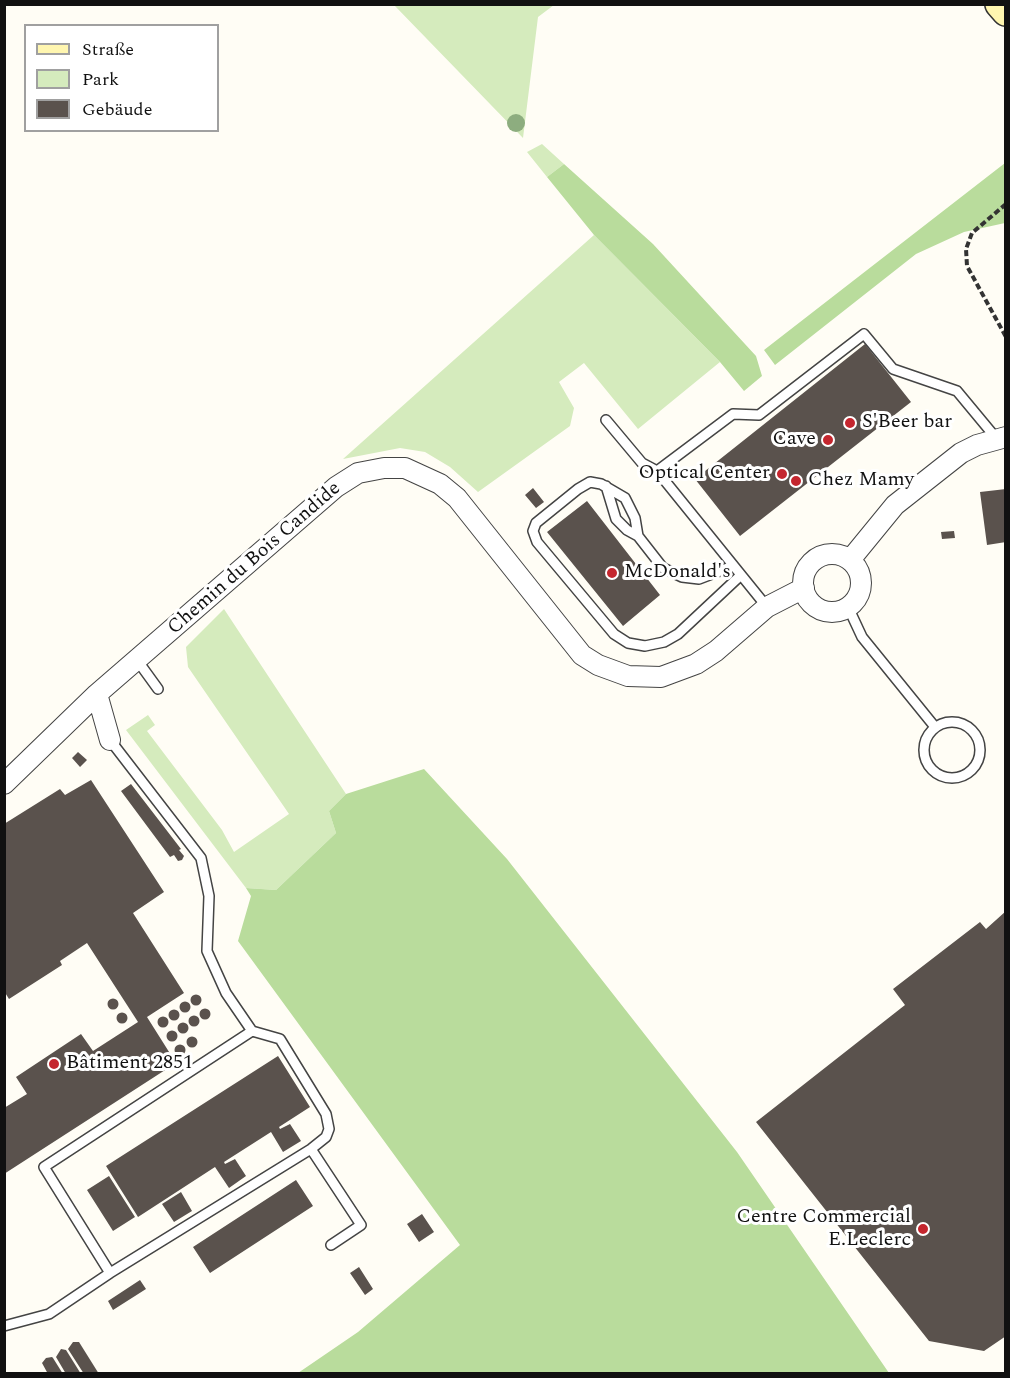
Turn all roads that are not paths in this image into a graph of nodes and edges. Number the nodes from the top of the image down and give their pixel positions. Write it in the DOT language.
graph roads {
  1 [pos="999,4"];
  2 [pos="1005,12"];
  3 [pos="606,420"];
  4 [pos="1001,437"];
  5 [pos="657,471"];
  6 [pos="606,486"];
  7 [pos="638,536"];
  8 [pos="850,560"];
  9 [pos="733,566"];
  10 [pos="741,575"];
  11 [pos="804,588"];
  12 [pos="767,607"];
  13 [pos="848,607"];
  14 [pos="137,660"];
  15 [pos="158,688"];
  16 [pos="97,694"];
  17 [pos="935,727"];
  18 [pos="110,740"];
  19 [pos="4,784"];
  20 [pos="252,1031"];
  21 [pos="310,1149"];
  22 [pos="331,1245"];
  23 [pos="110,1272"];
  24 [pos="4,1326"];
  1 -- 2 [label="main road"];
  3 -- 5 [label="lane"];
  4 -- 5 [label="lane"];
  4 -- 8 [label="street"];
  5 -- 9 [label="lane"];
  6 -- 7 [label="lane"];
  6 -- 7 [label="lane"];
  6 -- 10 [label="lane"];
  7 -- 9 [label="lane"];
  8 -- 11 [label="street"];
  8 -- 13 [label="street"];
  9 -- 10 [label="lane"];
  10 -- 12 [label="lane"];
  11 -- 12 [label="street, Chemin du Bois Candide"];
  11 -- 13 [label="street"];
  12 -- 14 [label="street, Chemin du Bois Candide"];
  13 -- 17 [label="lane"];
  14 -- 15 [label="lane"];
  14 -- 16 [label="street, Chemin du Bois Candide"];
  16 -- 18 [label="street"];
  16 -- 19 [label="street, Chemin du Bois Candide"];
  17 -- 17 [label="lane"];
  18 -- 20 [label="lane"];
  20 -- 21 [label="lane"];
  20 -- 23 [label="lane"];
  21 -- 22 [label="lane"];
  21 -- 23 [label="lane"];
  23 -- 24 [label="lane"];
}
